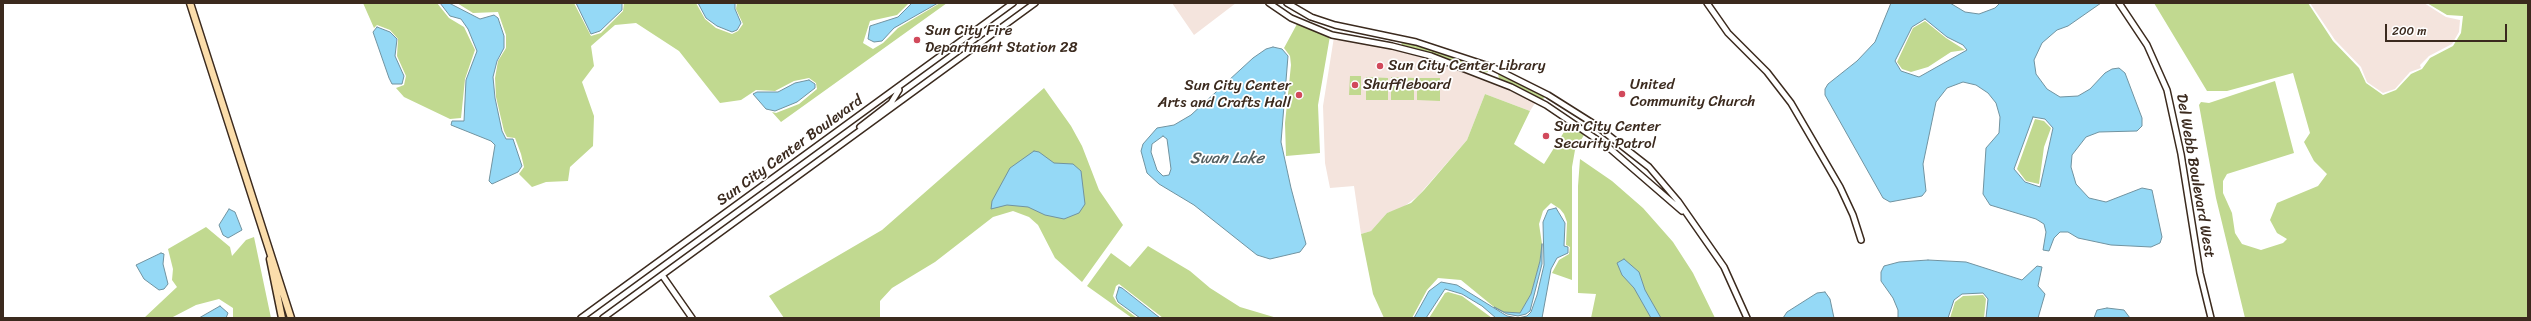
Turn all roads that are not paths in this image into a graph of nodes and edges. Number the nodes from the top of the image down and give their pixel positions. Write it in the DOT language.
graph roads {
  1 [pos="190,3"];
  2 [pos="1013,3"];
  3 [pos="1035,3"];
  4 [pos="1269,3"];
  5 [pos="1287,3"];
  6 [pos="1707,3"];
  7 [pos="2119,3"];
  8 [pos="1298,10"];
  9 [pos="1292,19"];
  10 [pos="898,86"];
  11 [pos="1551,97"];
  12 [pos="1546,105"];
  13 [pos="854,135"];
  14 [pos="1633,154"];
  15 [pos="1627,161"];
  16 [pos="1649,167"];
  17 [pos="1642,174"];
  18 [pos="1690,218"];
  19 [pos="264,235"];
  20 [pos="1861,240"];
  21 [pos="662,275"];
  22 [pos="282,318"];
  23 [pos="292,318"];
  24 [pos="581,318"];
  25 [pos="603,318"];
  26 [pos="692,318"];
  27 [pos="1747,318"];
  28 [pos="2211,318"];
  1 -- 19 [label="main road"];
  2 -- 10 [label="street, Sun City Center Boulevard"];
  3 -- 13 [label="street, Sun City Center Boulevard"];
  4 -- 9 [label="street"];
  5 -- 8 [label="street"];
  6 -- 20 [label="street"];
  7 -- 28 [label="street, Del Webb Boulevard West"];
  8 -- 9 [label="street"];
  8 -- 11 [label="street"];
  9 -- 12 [label="street"];
  10 -- 13 [label="street"];
  10 -- 24 [label="street, Sun City Center Boulevard"];
  11 -- 12 [label="street"];
  11 -- 14 [label="street"];
  12 -- 15 [label="street"];
  13 -- 21 [label="street, Sun City Center Boulevard"];
  14 -- 15 [label="street"];
  14 -- 16 [label="street"];
  15 -- 17 [label="street"];
  16 -- 17 [label="street"];
  16 -- 18 [label="street"];
  17 -- 18 [label="street"];
  18 -- 27 [label="street"];
  19 -- 22 [label="main road"];
  19 -- 23 [label="main road"];
  21 -- 25 [label="street, Sun City Center Boulevard"];
  21 -- 26 [label="street"];
}
